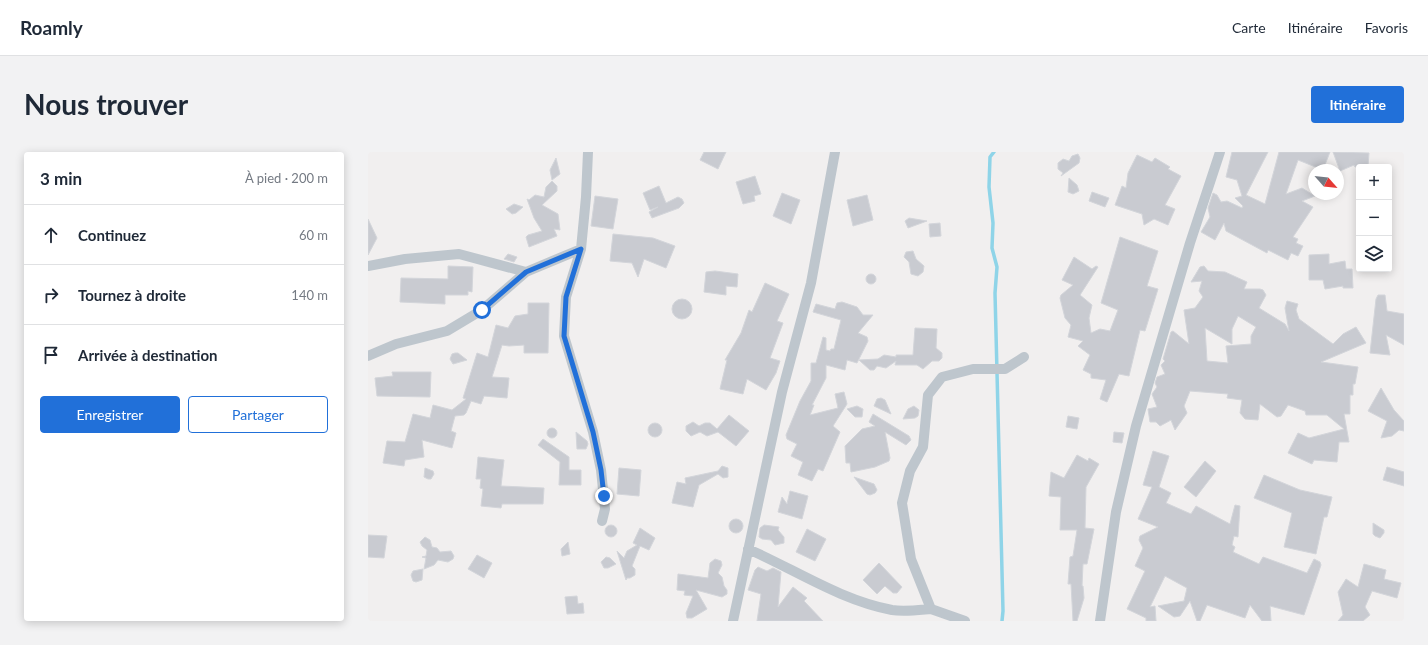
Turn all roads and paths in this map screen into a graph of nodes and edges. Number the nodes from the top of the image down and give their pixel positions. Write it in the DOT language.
graph roads {
  1 [pos="588,152"];
  2 [pos="835,152"];
  3 [pos="1220,152"];
  4 [pos="581,249"];
  5 [pos="368,266"];
  6 [pos="526,272"];
  7 [pos="368,356"];
  8 [pos="1024,357"];
  9 [pos="602,521"];
  10 [pos="748,549"];
  11 [pos="931,609"];
  12 [pos="733,621"];
  13 [pos="965,621"];
  14 [pos="1100,621"];
  1 -- 4 [label="street"];
  2 -- 10 [label="street"];
  3 -- 14 [label="street"];
  4 -- 6 [label="street"];
  4 -- 9 [label="street"];
  5 -- 6 [label="street"];
  6 -- 7 [label="street"];
  8 -- 11 [label="street"];
  10 -- 11 [label="street"];
  10 -- 12 [label="street"];
  11 -- 13 [label="street"];
}
